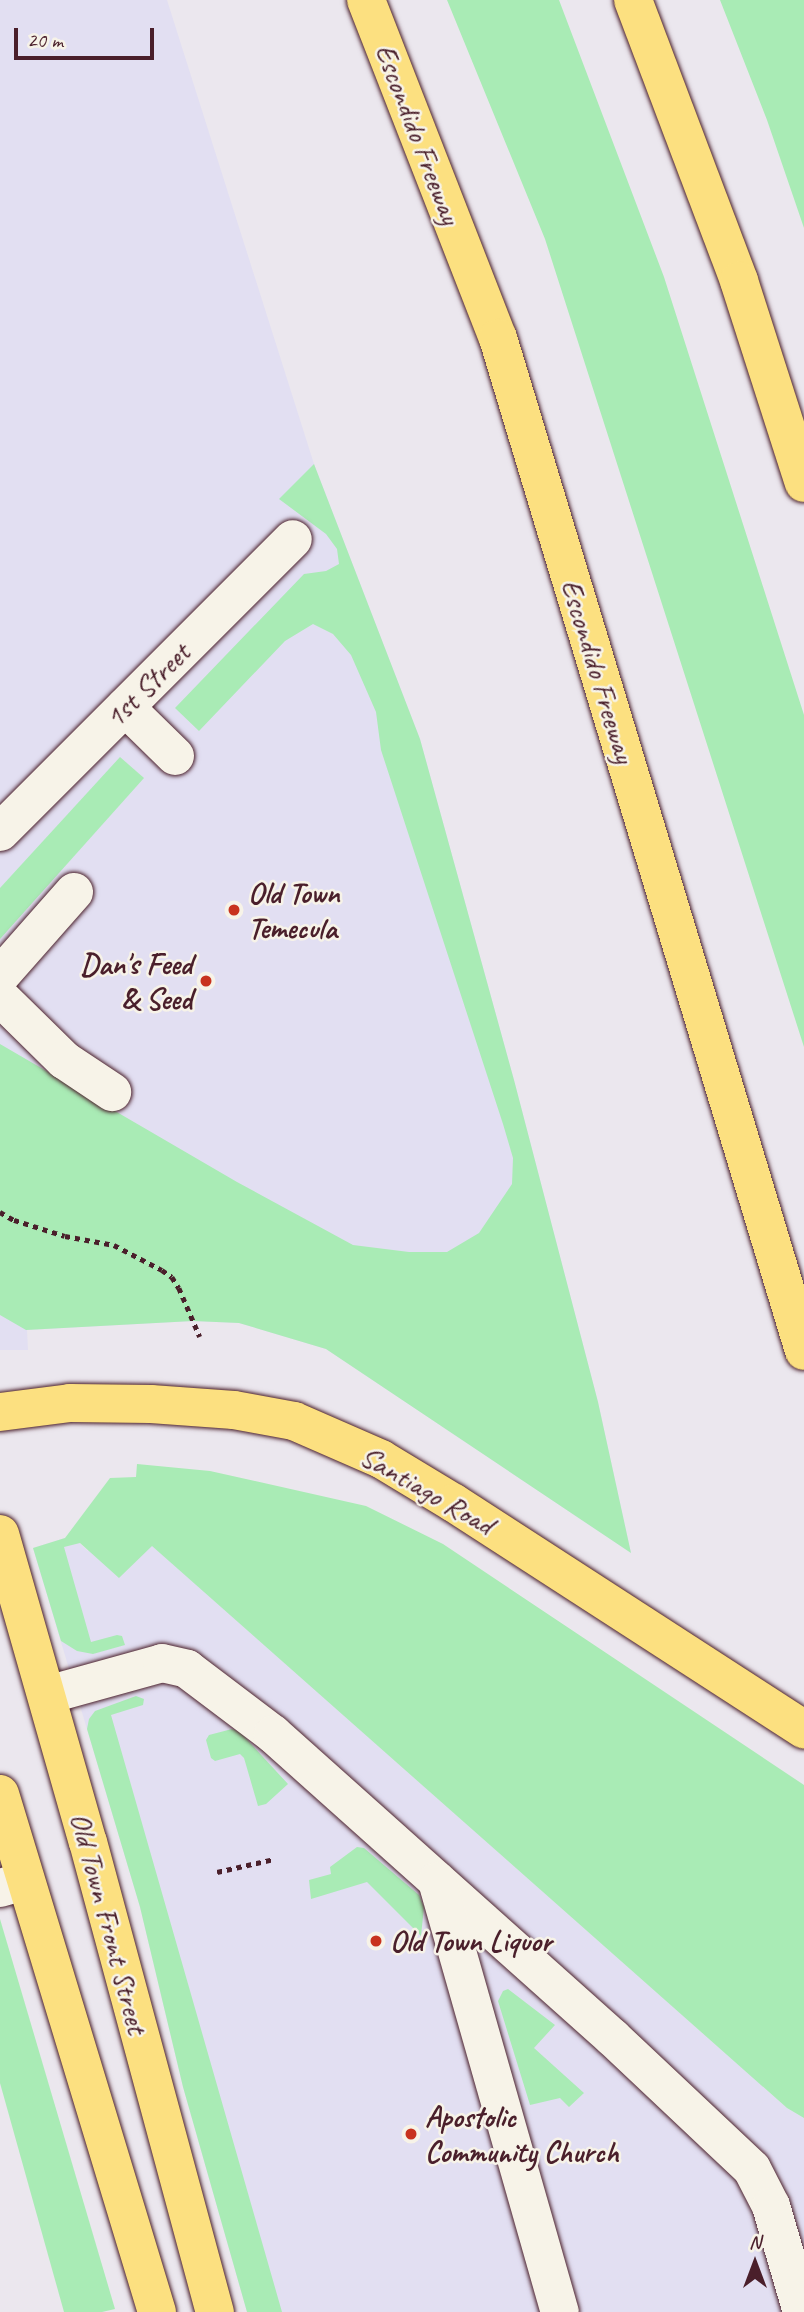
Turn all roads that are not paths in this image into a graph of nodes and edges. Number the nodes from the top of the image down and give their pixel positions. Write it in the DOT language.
graph roads {
  1 [pos="366,0"];
  2 [pos="633,0"];
  3 [pos="804,483"];
  4 [pos="293,539"];
  5 [pos="125,707"];
  6 [pos="175,756"];
  7 [pos="0,832"];
  8 [pos="74,892"];
  9 [pos="0,975"];
  10 [pos="0,997"];
  11 [pos="112,1092"];
  12 [pos="804,1351"];
  13 [pos="0,1412"];
  14 [pos="0,1534"];
  15 [pos="47,1695"];
  16 [pos="804,1729"];
  17 [pos="0,1794"];
  18 [pos="438,1881"];
  19 [pos="12,1885"];
  20 [pos="209,2311"];
  21 [pos="157,2312"];
  22 [pos="560,2312"];
  23 [pos="802,2312"];
  1 -- 12 [label="main road, Escondido Freeway"];
  2 -- 3 [label="main road"];
  4 -- 5 [label="street, 1st Street"];
  5 -- 6 [label="street"];
  5 -- 7 [label="street, 1st Street"];
  8 -- 9 [label="street"];
  10 -- 11 [label="street"];
  13 -- 16 [label="main road, Santiago Road"];
  14 -- 15 [label="main road, Old Town Front Street"];
  15 -- 18 [label="street"];
  15 -- 20 [label="main road, Old Town Front Street"];
  17 -- 19 [label="main road"];
  18 -- 22 [label="street"];
  18 -- 23 [label="street"];
  19 -- 21 [label="main road"];
}
